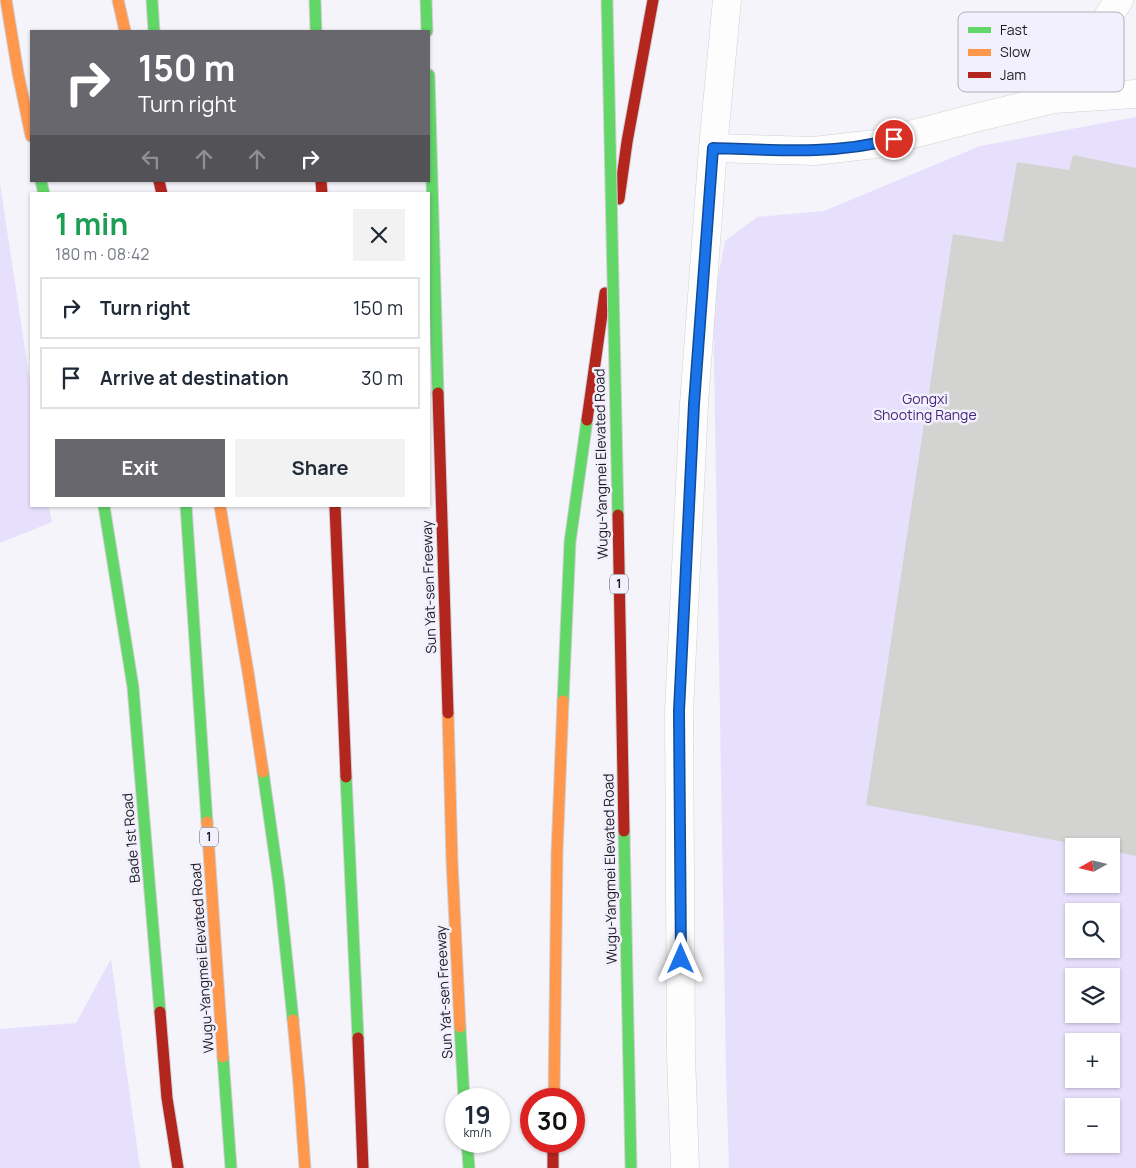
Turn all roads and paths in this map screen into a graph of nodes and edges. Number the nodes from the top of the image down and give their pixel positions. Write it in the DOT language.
graph roads {
  1 [pos="6,0"];
  2 [pos="118,0"];
  3 [pos="152,0"];
  4 [pos="315,0"];
  5 [pos="426,0"];
  6 [pos="607,0"];
  7 [pos="652,0"];
  8 [pos="727,0"];
  9 [pos="1120,0"];
  10 [pos="1112,12"];
  11 [pos="125,30"];
  12 [pos="154,30"];
  13 [pos="316,30"];
  14 [pos="427,30"];
  15 [pos="1059,92"];
  16 [pos="1136,94"];
  17 [pos="1054,99"];
  18 [pos="430,109"];
  19 [pos="30,131"];
  20 [pos="713,148"];
  21 [pos="104,507"];
  22 [pos="186,507"];
  23 [pos="220,507"];
  24 [pos="335,507"];
  25 [pos="463,1088"];
  26 [pos="554,1088"];
  27 [pos="468,1153"];
  28 [pos="553,1153"];
  29 [pos="178,1168"];
  30 [pos="231,1168"];
  31 [pos="304,1168"];
  32 [pos="363,1168"];
  33 [pos="469,1168"];
  34 [pos="553,1168"];
  35 [pos="631,1168"];
  36 [pos="685,1168"];
  1 -- 19 [label="main road"];
  2 -- 11 [label="main road"];
  3 -- 12 [label="main road"];
  4 -- 13 [label="main road"];
  5 -- 14 [label="main road"];
  6 -- 35 [label="main road, Wugu-Yangmei Elevated Road / 1, bridge"];
  7 -- 26 [label="main road"];
  8 -- 20 [label="street"];
  9 -- 10 [label="street"];
  15 -- 17 [label="street"];
  16 -- 17 [label="street"];
  17 -- 20 [label="street"];
  18 -- 25 [label="main road, Sun Yat-sen Freeway"];
  20 -- 36 [label="street"];
  21 -- 29 [label="main road, Bade 1st Road"];
  22 -- 30 [label="main road, Wugu-Yangmei Elevated Road / 1"];
  23 -- 31 [label="main road"];
  24 -- 32 [label="main road"];
  27 -- 33 [label="main road"];
  28 -- 34 [label="main road"];
}
